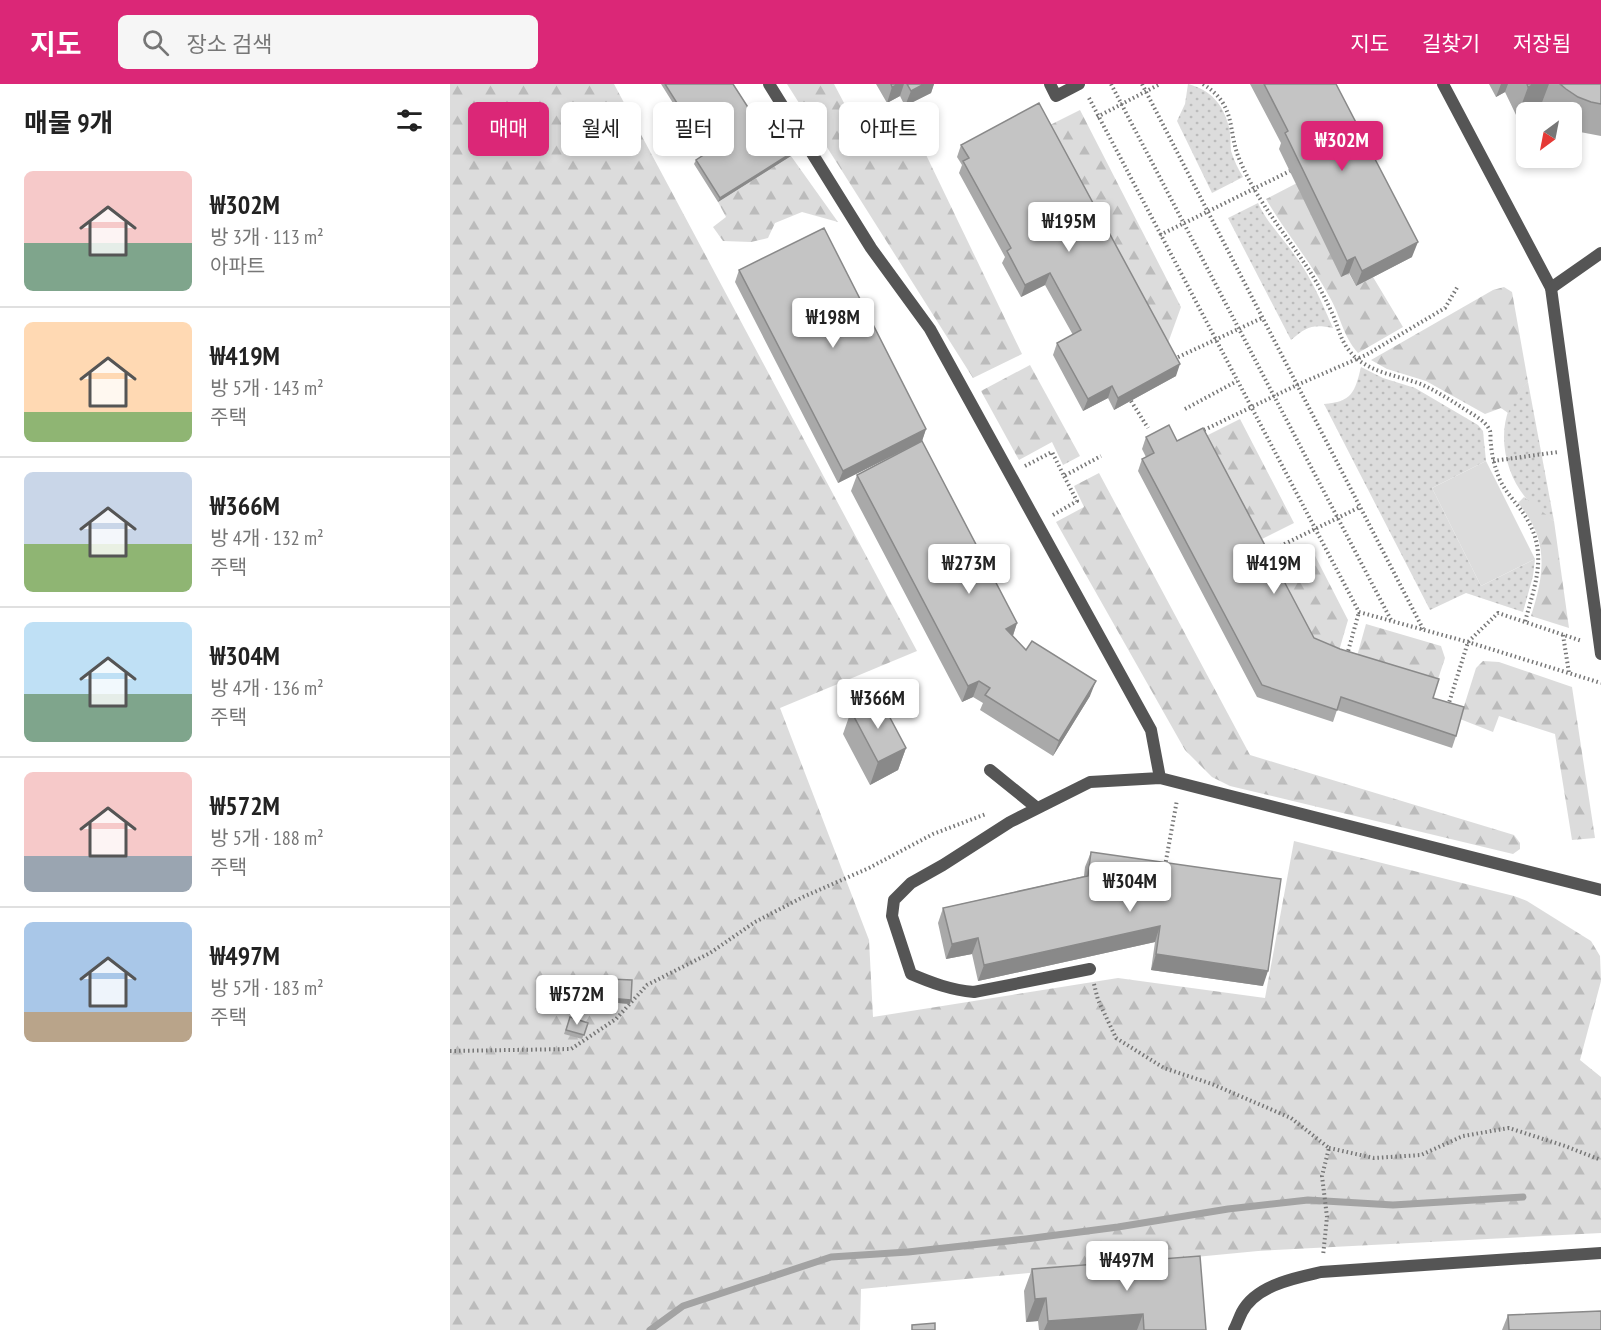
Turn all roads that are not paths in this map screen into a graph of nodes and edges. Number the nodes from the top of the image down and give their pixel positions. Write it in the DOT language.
graph roads {
  1 [pos="769,84"];
  2 [pos="1050,84"];
  3 [pos="1079,84"];
  4 [pos="1443,84"];
  5 [pos="1601,253"];
  6 [pos="1551,288"];
  7 [pos="1600,650"];
  8 [pos="990,770"];
  9 [pos="1160,778"];
  10 [pos="1037,808"];
  11 [pos="1601,890"];
  12 [pos="1090,969"];
  13 [pos="1601,1253"];
  14 [pos="1234,1330"];
  1 -- 9 [label="street"];
  2 -- 3 [label="street"];
  4 -- 6 [label="street"];
  5 -- 6 [label="street"];
  6 -- 7 [label="street"];
  8 -- 10 [label="street"];
  9 -- 10 [label="street"];
  9 -- 11 [label="street"];
  10 -- 12 [label="street"];
  13 -- 14 [label="street"];
}
